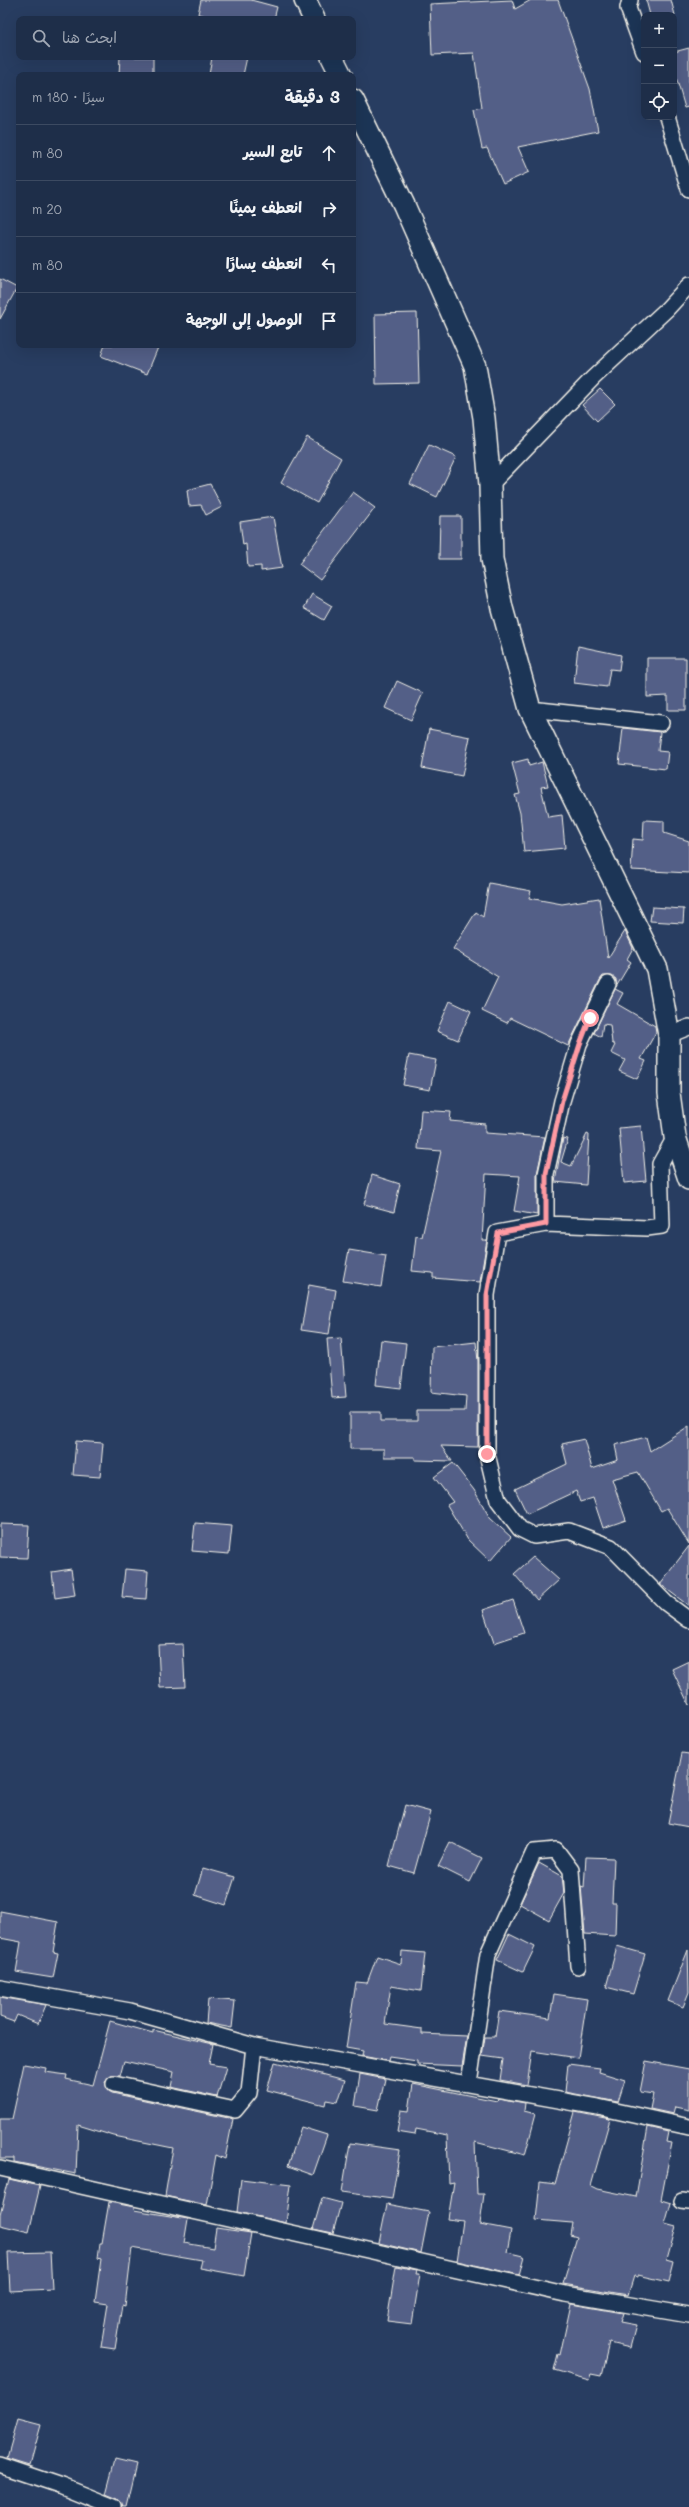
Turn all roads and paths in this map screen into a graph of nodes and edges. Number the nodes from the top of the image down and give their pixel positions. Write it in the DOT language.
graph roads {
  1 [pos="305,0"];
  2 [pos="626,3"];
  3 [pos="313,16"];
  4 [pos="643,48"];
  5 [pos="334,60"];
  6 [pos="340,72"];
  7 [pos="356,106"];
  8 [pos="668,120"];
  9 [pos="689,189"];
  10 [pos="689,285"];
  11 [pos="490,485"];
  12 [pos="530,709"];
  13 [pos="662,723"];
  14 [pos="608,984"];
  15 [pos="689,1027"];
  16 [pos="669,1035"];
  17 [pos="675,1137"];
  18 [pos="689,1179"];
  19 [pos="546,1224"];
  20 [pos="689,1620"];
  21 [pos="578,1966"];
  22 [pos="0,1988"];
  23 [pos="254,2046"];
  24 [pos="469,2083"];
  25 [pos="114,2084"];
  26 [pos="689,2127"];
  27 [pos="0,2168"];
  28 [pos="689,2315"];
  29 [pos="0,2465"];
  30 [pos="114,2507"];
  1 -- 3 [label="main road"];
  2 -- 4 [label="street"];
  5 -- 6 [label="main road"];
  7 -- 11 [label="main road"];
  8 -- 9 [label="street"];
  10 -- 11 [label="street"];
  11 -- 12 [label="main road"];
  12 -- 13 [label="street"];
  12 -- 16 [label="main road"];
  14 -- 19 [label="street"];
  15 -- 16 [label="street"];
  16 -- 17 [label="main road"];
  17 -- 18 [label="main road"];
  17 -- 19 [label="street"];
  19 -- 20 [label="street"];
  21 -- 24 [label="street"];
  22 -- 23 [label="street"];
  23 -- 24 [label="street"];
  23 -- 25 [label="street"];
  24 -- 26 [label="street"];
  27 -- 28 [label="street"];
  29 -- 30 [label="street"];
}
